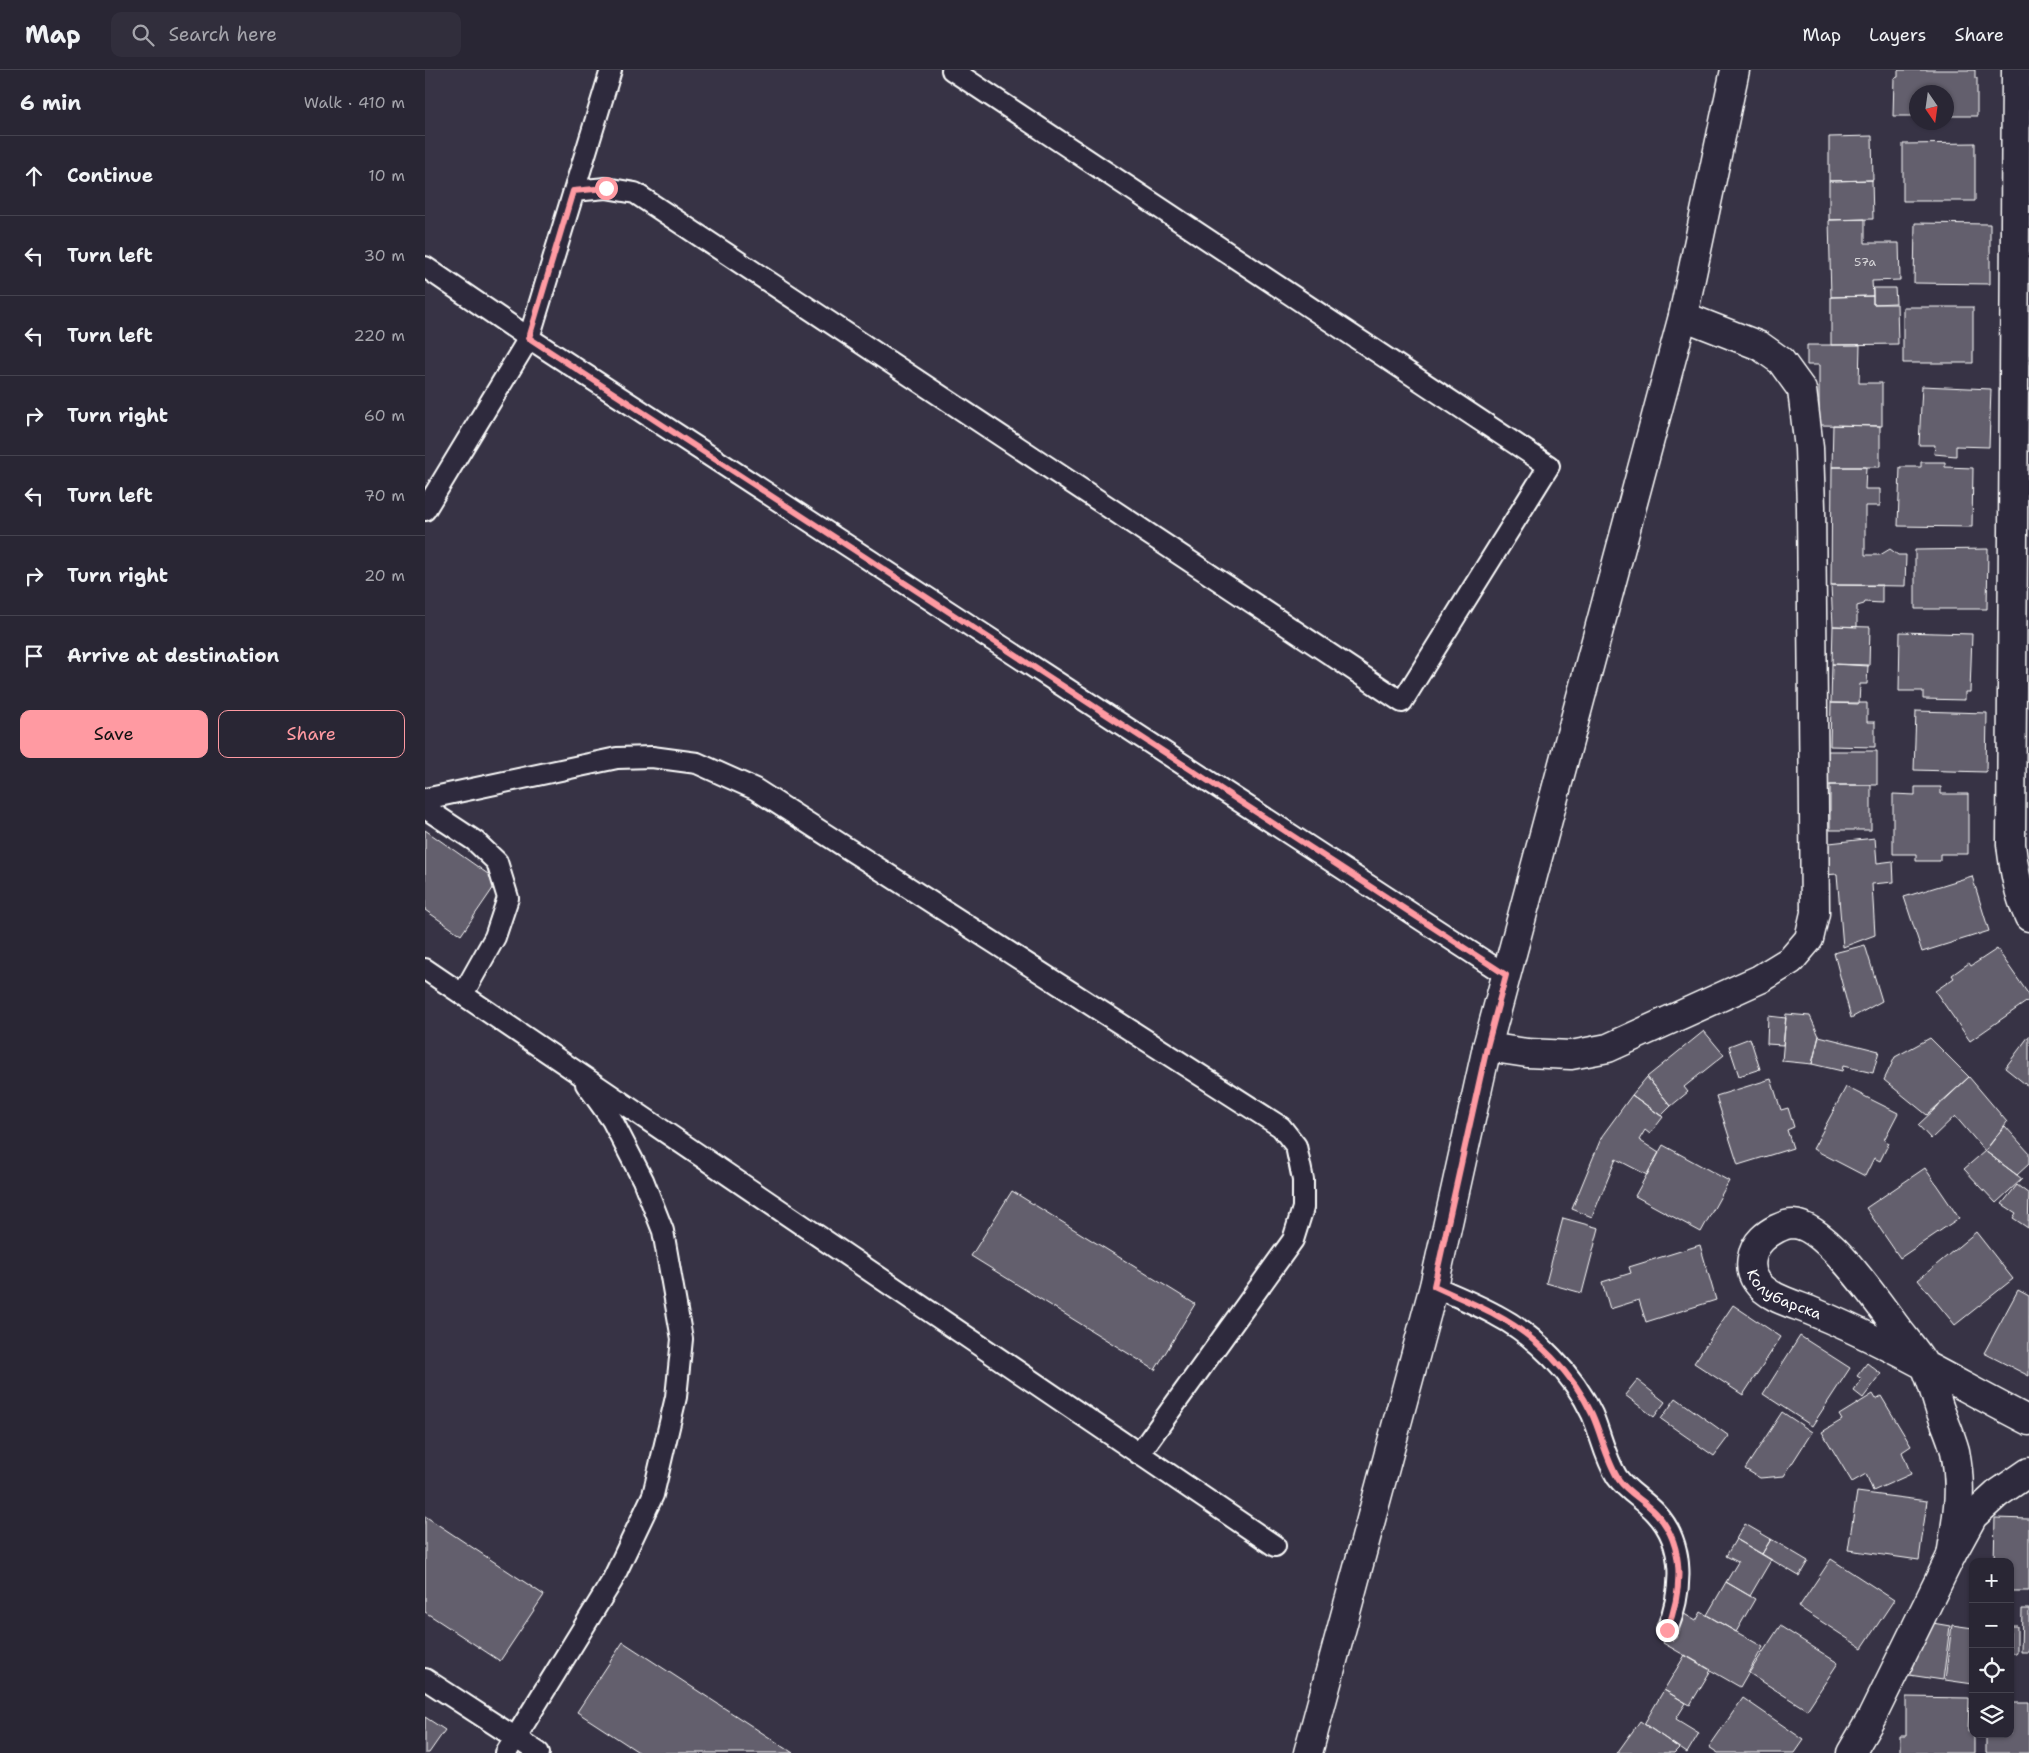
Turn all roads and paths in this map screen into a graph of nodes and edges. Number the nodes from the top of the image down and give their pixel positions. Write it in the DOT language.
graph roads {
  1 [pos="611,70"];
  2 [pos="952,70"];
  3 [pos="1735,70"];
  4 [pos="2016,70"];
  5 [pos="573,191"];
  6 [pos="425,267"];
  7 [pos="1683,316"];
  8 [pos="529,338"];
  9 [pos="425,510"];
  10 [pos="2021,552"];
  11 [pos="425,799"];
  12 [pos="425,808"];
  13 [pos="2029,917"];
  14 [pos="425,969"];
  15 [pos="1506,975"];
  16 [pos="463,994"];
  17 [pos="1487,1047"];
  18 [pos="577,1072"];
  19 [pos="1434,1286"];
  20 [pos="1925,1365"];
  21 [pos="2029,1421"];
  22 [pos="1139,1454"];
  23 [pos="2029,1472"];
  24 [pos="1275,1546"];
  25 [pos="1951,1556"];
  26 [pos="1667,1630"];
  27 [pos="425,1679"];
  28 [pos="511,1745"];
  29 [pos="539,1753"];
  30 [pos="1308,1753"];
  31 [pos="1851,1753"];
  1 -- 5 [label="lane"];
  2 -- 5 [label="lane"];
  3 -- 7 [label="street"];
  4 -- 10 [label="street"];
  5 -- 8 [label="lane"];
  6 -- 8 [label="lane"];
  7 -- 15 [label="street"];
  7 -- 17 [label="street"];
  8 -- 9 [label="lane"];
  8 -- 15 [label="lane"];
  10 -- 13 [label="street"];
  11 -- 22 [label="lane"];
  12 -- 16 [label="lane"];
  14 -- 16 [label="lane"];
  15 -- 17 [label="street"];
  16 -- 18 [label="lane"];
  17 -- 19 [label="street"];
  18 -- 22 [label="lane"];
  18 -- 28 [label="lane"];
  19 -- 26 [label="lane"];
  19 -- 30 [label="street"];
  20 -- 20 [label="street, Колубарска"];
  20 -- 21 [label="street, Колубарска"];
  20 -- 25 [label="street, Колубарска"];
  22 -- 24 [label="lane"];
  23 -- 25 [label="street, Колубарска"];
  25 -- 31 [label="street, Колубарска"];
  27 -- 28 [label="lane"];
  28 -- 29 [label="lane"];
}
